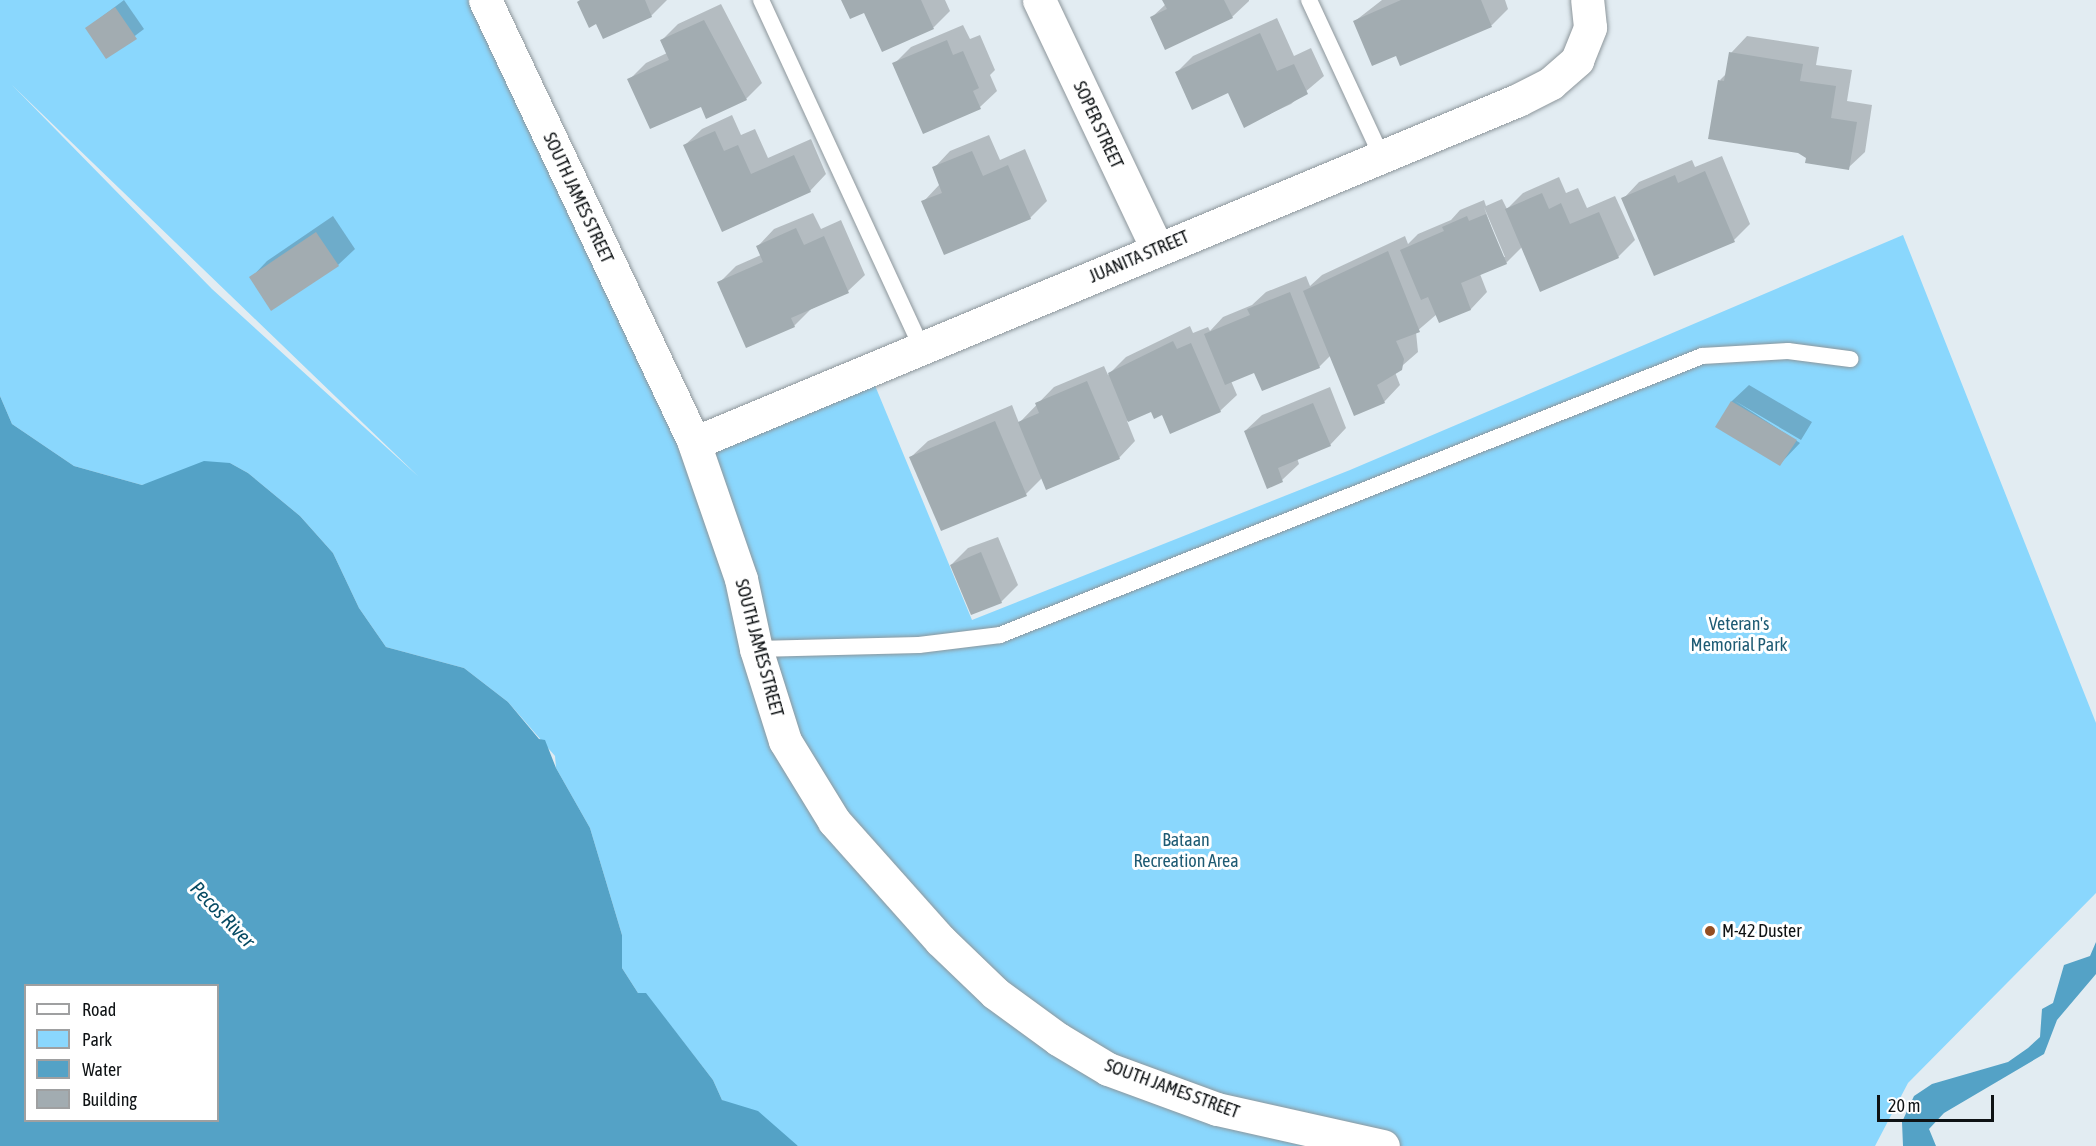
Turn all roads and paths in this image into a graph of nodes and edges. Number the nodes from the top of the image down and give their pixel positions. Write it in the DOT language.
graph roads {
  1 [pos="485,0"];
  2 [pos="761,0"];
  3 [pos="1039,0"];
  4 [pos="1310,0"];
  5 [pos="1587,0"];
  6 [pos="1381,155"];
  7 [pos="1157,249"];
  8 [pos="922,349"];
  9 [pos="1850,359"];
  10 [pos="694,443"];
  11 [pos="756,649"];
  12 [pos="1383,1146"];
  1 -- 10 [label="street, SOUTH JAMES STREET"];
  2 -- 8 [label="lane"];
  3 -- 7 [label="street, SOPER STREET"];
  4 -- 6 [label="lane"];
  5 -- 6 [label="street, JUANITA STREET"];
  6 -- 7 [label="street, JUANITA STREET"];
  7 -- 8 [label="street, JUANITA STREET"];
  8 -- 10 [label="street, JUANITA STREET"];
  9 -- 11 [label="lane"];
  10 -- 11 [label="street, SOUTH JAMES STREET"];
  11 -- 12 [label="street, SOUTH JAMES STREET"];
}
